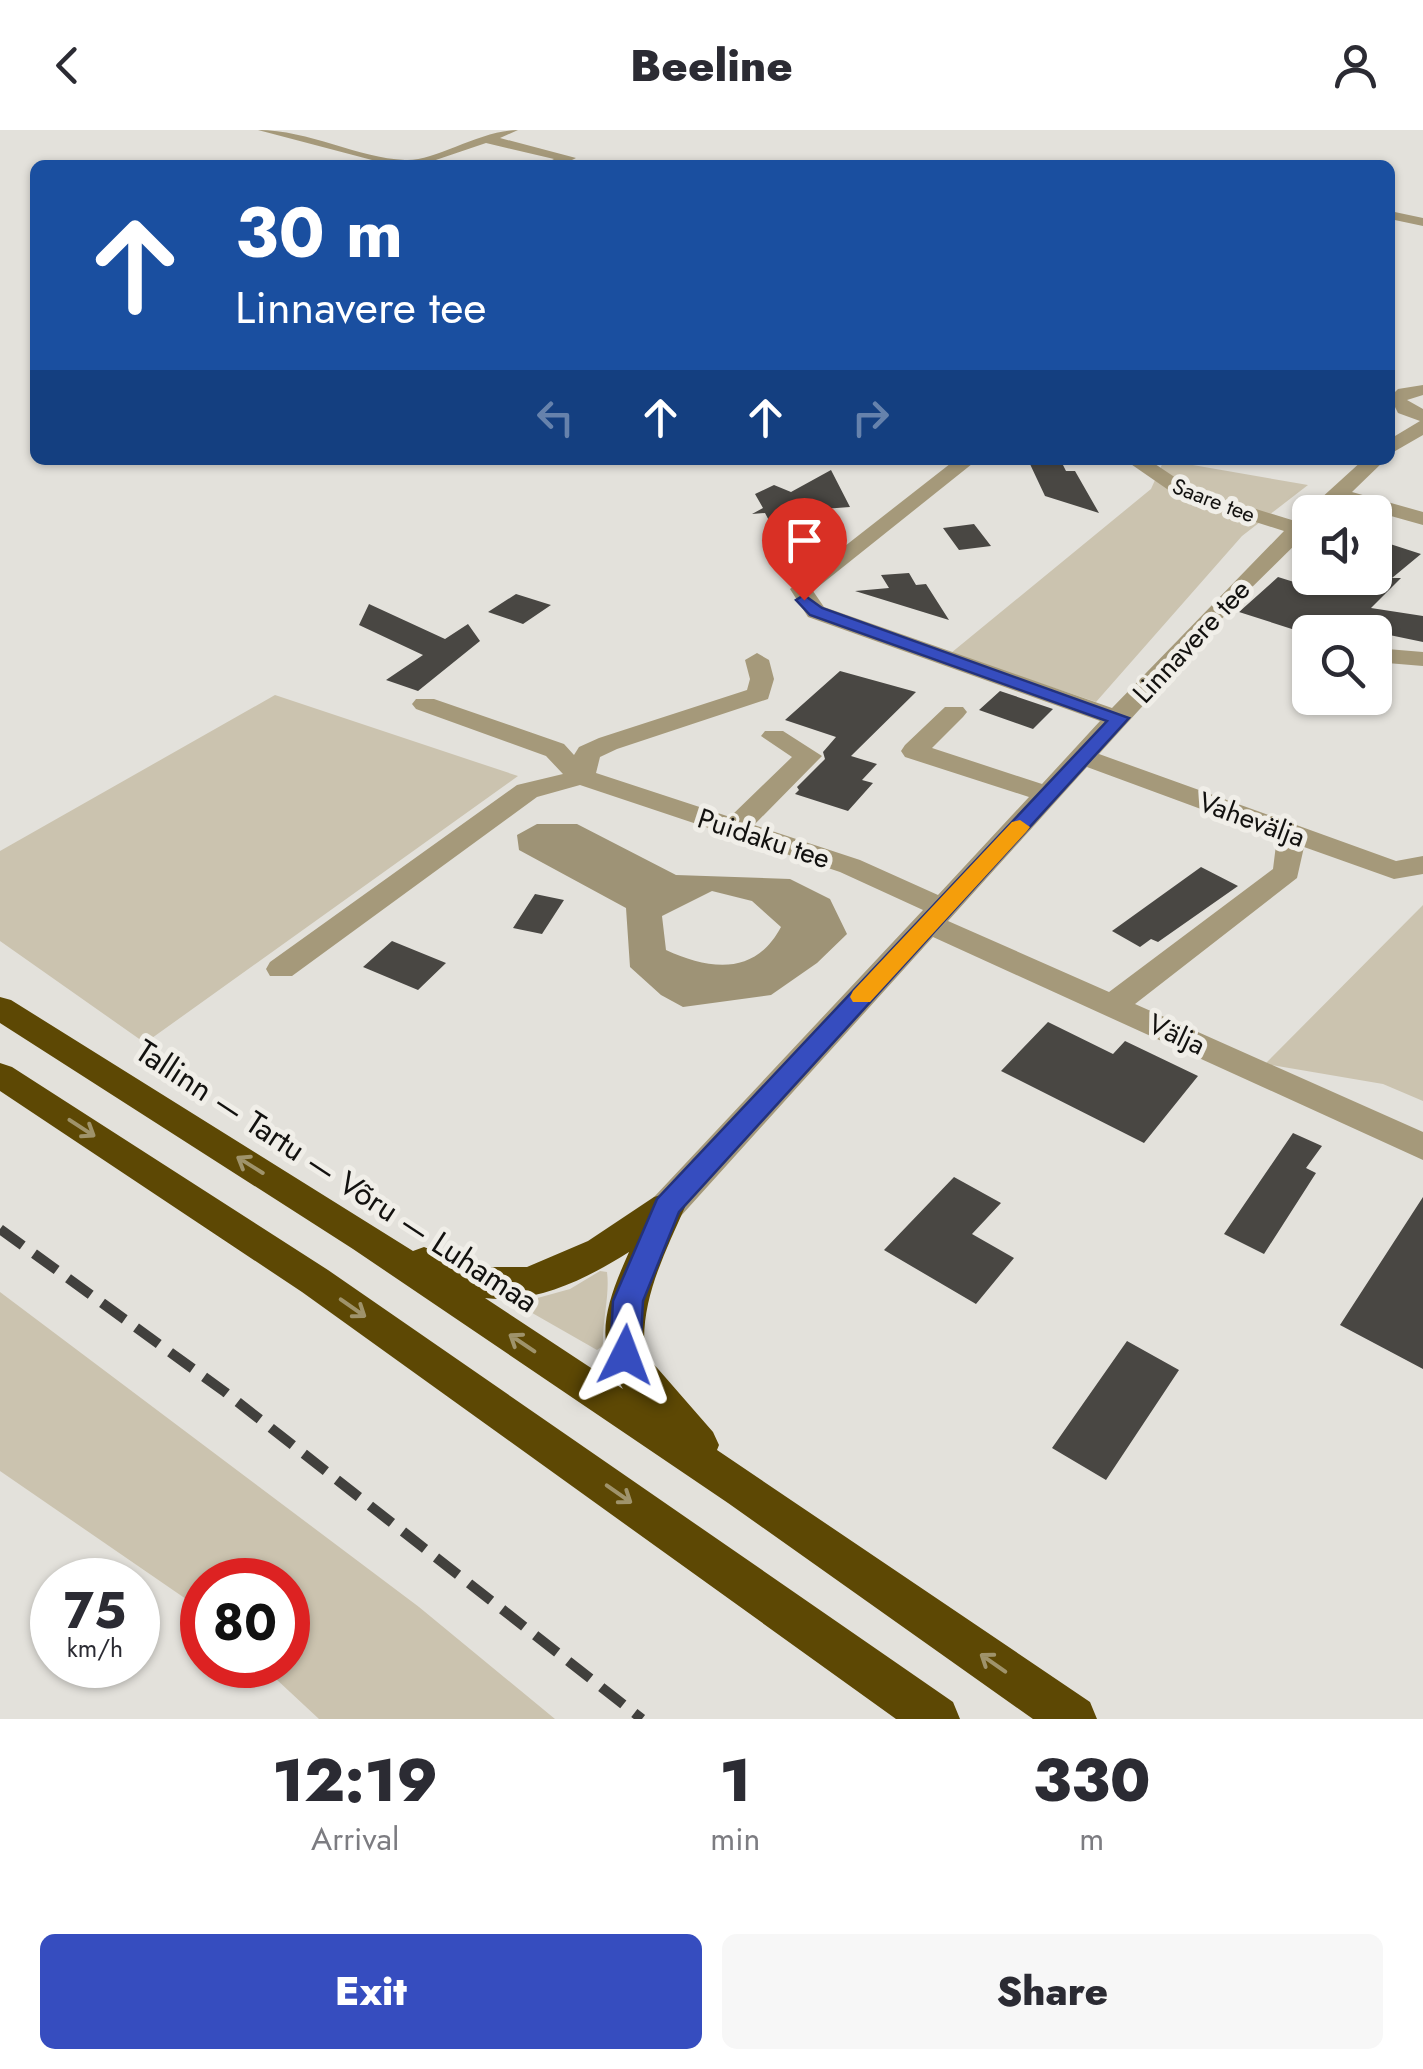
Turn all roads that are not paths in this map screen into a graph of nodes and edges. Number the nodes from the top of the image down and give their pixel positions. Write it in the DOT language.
graph roads {
  1 [pos="264,130"];
  2 [pos="510,137"];
  3 [pos="387,160"];
  4 [pos="423,160"];
  5 [pos="456,160"];
  6 [pos="563,160"];
  7 [pos="1395,216"];
  8 [pos="1423,222"];
  9 [pos="1395,387"];
  10 [pos="1423,390"];
  11 [pos="1395,403"];
  12 [pos="1423,416"];
  13 [pos="1423,426"];
  14 [pos="1395,445"];
  15 [pos="960,465"];
  16 [pos="1143,465"];
  17 [pos="1369,465"];
  18 [pos="1337,494"];
  19 [pos="1292,517"];
  20 [pos="1423,519"];
  21 [pos="1292,536"];
  22 [pos="1392,656"];
  23 [pos="1423,659"];
  24 [pos="757,660"];
  25 [pos="426,704"];
  26 [pos="954,712"];
  27 [pos="1120,718"];
  28 [pos="774,736"];
  29 [pos="1083,756"];
  30 [pos="580,778"];
  31 [pos="1050,795"];
  32 [pos="734,828"];
  33 [pos="1291,834"];
  34 [pos="1423,865"];
  35 [pos="937,916"];
  36 [pos="281,970"];
  37 [pos="1113,1004"];
  38 [pos="0,1008"];
  39 [pos="0,1075"];
  40 [pos="1423,1147"];
  41 [pos="667,1207"];
  42 [pos="366,1239"];
  43 [pos="743,1490"];
  44 [pos="936,1719"];
  45 [pos="1073,1719"];
  1 -- 3 [label="street"];
  2 -- 4 [label="street"];
  2 -- 5 [label="street"];
  2 -- 6 [label="street"];
  7 -- 8 [label="street"];
  9 -- 10 [label="street"];
  10 -- 11 [label="street"];
  11 -- 12 [label="street"];
  13 -- 14 [label="street"];
  15 -- 27 [label="street"];
  16 -- 19 [label="street, Saare tee"];
  17 -- 18 [label="street, Linnavere tee"];
  18 -- 20 [label="street"];
  21 -- 27 [label="street, Linnavere tee"];
  22 -- 23 [label="street"];
  24 -- 30 [label="street"];
  25 -- 30 [label="street"];
  26 -- 31 [label="street"];
  27 -- 29 [label="street, Linnavere tee"];
  28 -- 32 [label="street"];
  29 -- 31 [label="street, Linnavere tee"];
  29 -- 33 [label="street, Vahevälja"];
  30 -- 32 [label="street, Puidaku tee"];
  30 -- 36 [label="street"];
  31 -- 35 [label="street, Linnavere tee"];
  32 -- 35 [label="street, Puidaku tee"];
  33 -- 34 [label="street, Vahevälja"];
  33 -- 37 [label="street"];
  35 -- 37 [label="street, Välja"];
  35 -- 41 [label="street, Linnavere tee"];
  37 -- 40 [label="street, Välja"];
  42 -- 38 [label="highway, Tallinn — Tartu — Võru — Luhamaa, one-way"];
  39 -- 44 [label="highway, one-way"];
  41 -- 42 [label="highway"];
  41 -- 43 [label="highway"];
  43 -- 42 [label="highway, Tallinn — Tartu — Võru — Luhamaa, one-way"];
  45 -- 43 [label="highway, Tallinn — Tartu — Võru — Luhamaa, one-way"];
}
